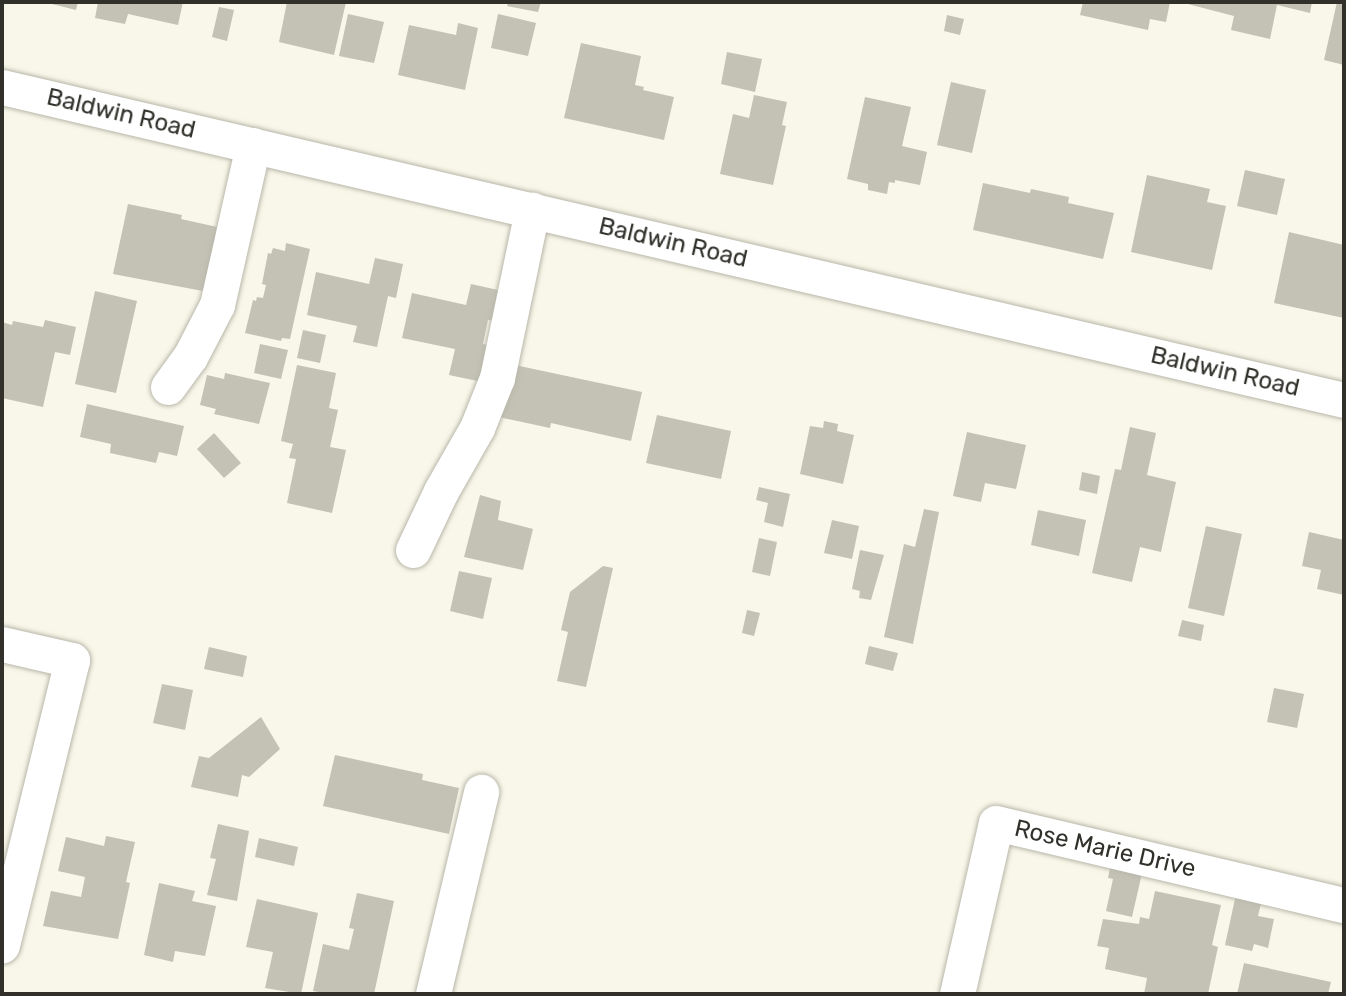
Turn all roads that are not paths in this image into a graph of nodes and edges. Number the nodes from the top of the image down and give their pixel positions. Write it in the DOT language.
graph roads {
  1 [pos="2,87"];
  2 [pos="253,145"];
  3 [pos="532,210"];
  4 [pos="168,387"];
  5 [pos="1344,400"];
  6 [pos="413,550"];
  7 [pos="2,644"];
  8 [pos="481,792"];
  9 [pos="1344,905"];
  10 [pos="2,946"];
  11 [pos="433,994"];
  12 [pos="957,994"];
  1 -- 2 [label="street, Baldwin Road"];
  2 -- 3 [label="street, Baldwin Road"];
  2 -- 4 [label="street"];
  3 -- 5 [label="street, Baldwin Road"];
  3 -- 6 [label="street"];
  7 -- 10 [label="street"];
  8 -- 11 [label="street"];
  9 -- 12 [label="street, Rose Marie Drive"];
}
